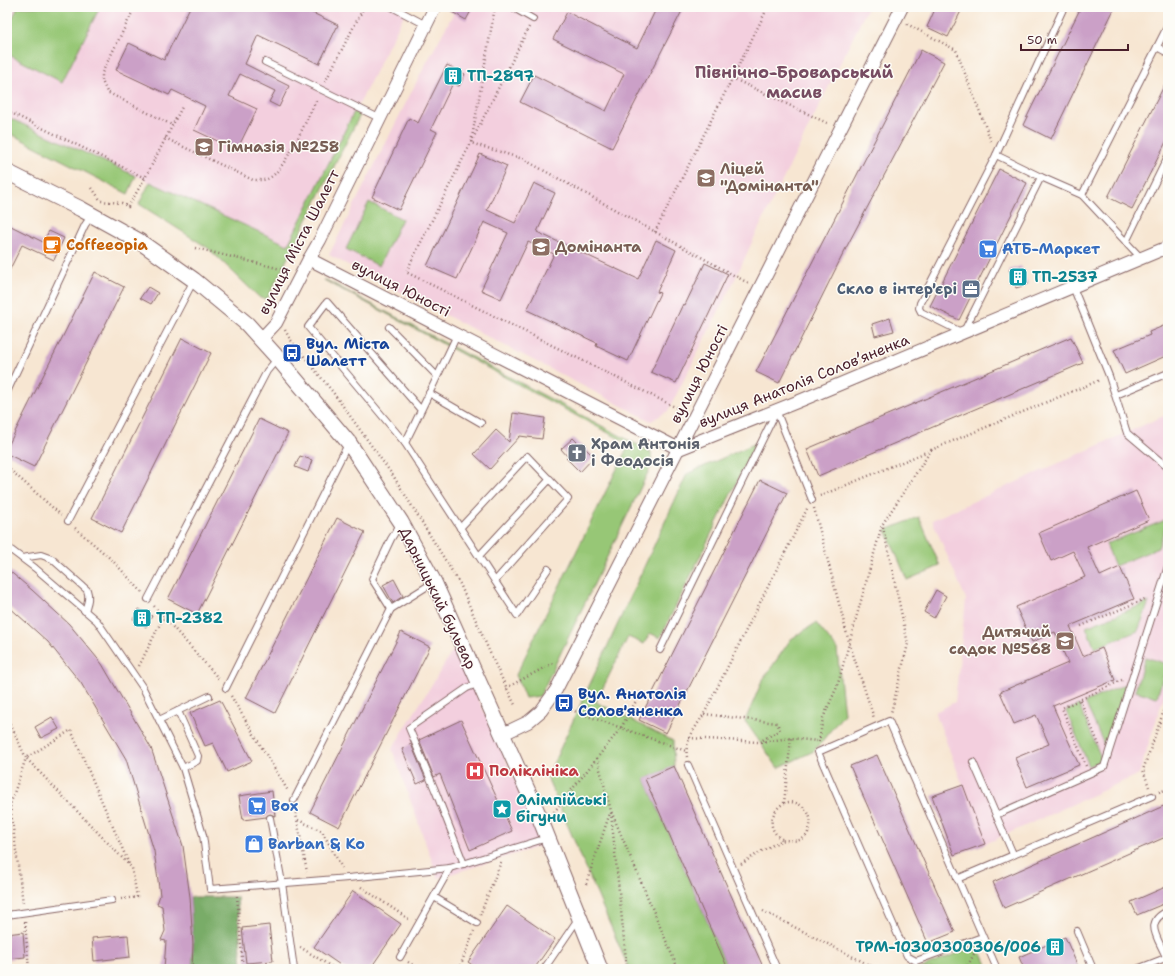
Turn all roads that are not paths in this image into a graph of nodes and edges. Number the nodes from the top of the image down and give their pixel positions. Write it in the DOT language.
graph roads {
  1 [pos="392,7"];
  2 [pos="435,7"];
  3 [pos="512,7"];
  4 [pos="1064,7"];
  5 [pos="899,12"];
  6 [pos="533,19"];
  7 [pos="426,25"];
  8 [pos="1168,25"];
  9 [pos="1157,47"];
  10 [pos="1168,53"];
  11 [pos="265,62"];
  12 [pos="379,118"];
  13 [pos="996,155"];
  14 [pos="1168,156"];
  15 [pos="7,172"];
  16 [pos="1041,177"];
  17 [pos="1082,195"];
  18 [pos="92,215"];
  19 [pos="1126,242"];
  20 [pos="1168,247"];
  21 [pos="1141,258"];
  22 [pos="309,259"];
  23 [pos="194,280"];
  24 [pos="1073,287"];
  25 [pos="389,327"];
  26 [pos="963,333"];
  27 [pos="457,335"];
  28 [pos="261,339"];
  29 [pos="278,358"];
  30 [pos="1168,373"];
  31 [pos="437,376"];
  32 [pos="7,392"];
  33 [pos="429,393"];
  34 [pos="1116,396"];
  35 [pos="421,410"];
  36 [pos="776,410"];
  37 [pos="481,423"];
  38 [pos="349,443"];
  39 [pos="405,443"];
  40 [pos="679,449"];
  41 [pos="1166,466"];
  42 [pos="550,479"];
  43 [pos="812,500"];
  44 [pos="68,521"];
  45 [pos="401,522"];
  46 [pos="460,528"];
  47 [pos="7,547"];
  48 [pos="479,556"];
  49 [pos="22,558"];
  50 [pos="1168,566"];
  51 [pos="548,569"];
  52 [pos="495,581"];
  53 [pos="434,582"];
  54 [pos="148,599"];
  55 [pos="391,609"];
  56 [pos="85,611"];
  57 [pos="660,650"];
  58 [pos="479,683"];
  59 [pos="226,688"];
  60 [pos="209,696"];
  61 [pos="178,711"];
  62 [pos="159,720"];
  63 [pos="503,734"];
  64 [pos="973,762"];
  65 [pos="688,765"];
  66 [pos="183,768"];
  67 [pos="1152,796"];
  68 [pos="294,800"];
  69 [pos="996,815"];
  70 [pos="270,818"];
  71 [pos="548,838"];
  72 [pos="1013,854"];
  73 [pos="464,864"];
  74 [pos="450,868"];
  75 [pos="957,879"];
  76 [pos="282,883"];
  77 [pos="434,898"];
  78 [pos="112,900"];
  79 [pos="1168,911"];
  80 [pos="7,915"];
  81 [pos="579,918"];
  82 [pos="477,923"];
  83 [pos="1077,931"];
  84 [pos="982,937"];
  85 [pos="400,957"];
  86 [pos="1167,957"];
  87 [pos="294,969"];
  88 [pos="544,969"];
  89 [pos="600,969"];
  90 [pos="777,969"];
  91 [pos="997,969"];
  92 [pos="1093,969"];
  93 [pos="1137,969"];
  1 -- 7 [label="lane"];
  2 -- 7 [label="street, вулиця Міста Шалетт"];
  3 -- 6 [label="lane"];
  4 -- 13 [label="lane"];
  5 -- 40 [label="street, вулиця Юності"];
  7 -- 12 [label="street, вулиця Міста Шалетт"];
  8 -- 9 [label="lane"];
  9 -- 10 [label="lane"];
  9 -- 17 [label="lane"];
  11 -- 12 [label="lane"];
  12 -- 22 [label="street, вулиця Міста Шалетт"];
  13 -- 16 [label="lane"];
  13 -- 26 [label="lane"];
  14 -- 19 [label="lane"];
  15 -- 18 [label="street, Дарницький бульвар"];
  16 -- 17 [label="lane"];
  16 -- 26 [label="lane"];
  17 -- 19 [label="lane"];
  18 -- 23 [label="street, Дарницький бульвар"];
  18 -- 32 [label="lane"];
  19 -- 21 [label="lane"];
  20 -- 21 [label="street, вулиця Анатолія Соловʼяненка"];
  21 -- 24 [label="street, вулиця Анатолія Соловʼяненка"];
  22 -- 27 [label="street, вулиця Юності"];
  22 -- 28 [label="street, вулиця Міста Шалетт"];
  23 -- 28 [label="street, Дарницький бульвар"];
  23 -- 44 [label="lane"];
  24 -- 26 [label="street, вулиця Анатолія Соловʼяненка"];
  24 -- 34 [label="lane"];
  25 -- 31 [label="lane"];
  26 -- 36 [label="street, вулиця Анатолія Соловʼяненка"];
  27 -- 31 [label="lane"];
  27 -- 40 [label="street, вулиця Юності"];
  28 -- 29 [label="street, Дарницький бульвар"];
  29 -- 38 [label="street, Дарницький бульвар"];
  29 -- 54 [label="lane"];
  30 -- 34 [label="lane"];
  31 -- 33 [label="lane"];
  33 -- 35 [label="lane"];
  33 -- 37 [label="lane"];
  34 -- 41 [label="lane"];
  35 -- 39 [label="lane"];
  35 -- 39 [label="lane"];
  36 -- 40 [label="street, вулиця Анатолія Соловʼяненка"];
  36 -- 43 [label="lane"];
  36 -- 57 [label="lane"];
  38 -- 45 [label="street, Дарницький бульвар"];
  38 -- 59 [label="lane"];
  39 -- 46 [label="lane"];
  40 -- 63 [label="street"];
  42 -- 46 [label="lane"];
  42 -- 48 [label="lane"];
  42 -- 52 [label="lane"];
  45 -- 53 [label="street, Дарницький бульвар"];
  45 -- 55 [label="lane"];
  46 -- 48 [label="lane"];
  47 -- 49 [label="lane"];
  48 -- 52 [label="lane"];
  49 -- 56 [label="lane"];
  49 -- 56 [label="lane"];
  50 -- 69 [label="lane"];
  51 -- 52 [label="lane"];
  53 -- 55 [label="lane"];
  53 -- 58 [label="street, Дарницький бульвар"];
  55 -- 68 [label="lane"];
  56 -- 62 [label="lane"];
  58 -- 63 [label="street, Дарницький бульвар"];
  58 -- 73 [label="lane"];
  60 -- 61 [label="lane"];
  61 -- 62 [label="lane"];
  61 -- 66 [label="lane"];
  62 -- 66 [label="lane"];
  63 -- 71 [label="street, Дарницький бульвар"];
  64 -- 69 [label="lane"];
  65 -- 90 [label="lane"];
  66 -- 76 [label="lane"];
  67 -- 72 [label="lane"];
  69 -- 72 [label="lane"];
  70 -- 76 [label="lane"];
  71 -- 73 [label="lane"];
  71 -- 81 [label="street, Дарницький бульвар"];
  72 -- 75 [label="lane"];
  73 -- 74 [label="lane"];
  74 -- 76 [label="lane"];
  74 -- 77 [label="lane"];
  75 -- 84 [label="lane"];
  75 -- 84 [label="lane"];
  76 -- 87 [label="lane"];
  77 -- 82 [label="lane"];
  77 -- 85 [label="lane"];
  78 -- 80 [label="lane"];
  79 -- 86 [label="lane"];
  81 -- 88 [label="lane"];
  81 -- 89 [label="street, Дарницький бульвар"];
  83 -- 92 [label="lane"];
  84 -- 91 [label="lane"];
  86 -- 93 [label="lane"];
}
